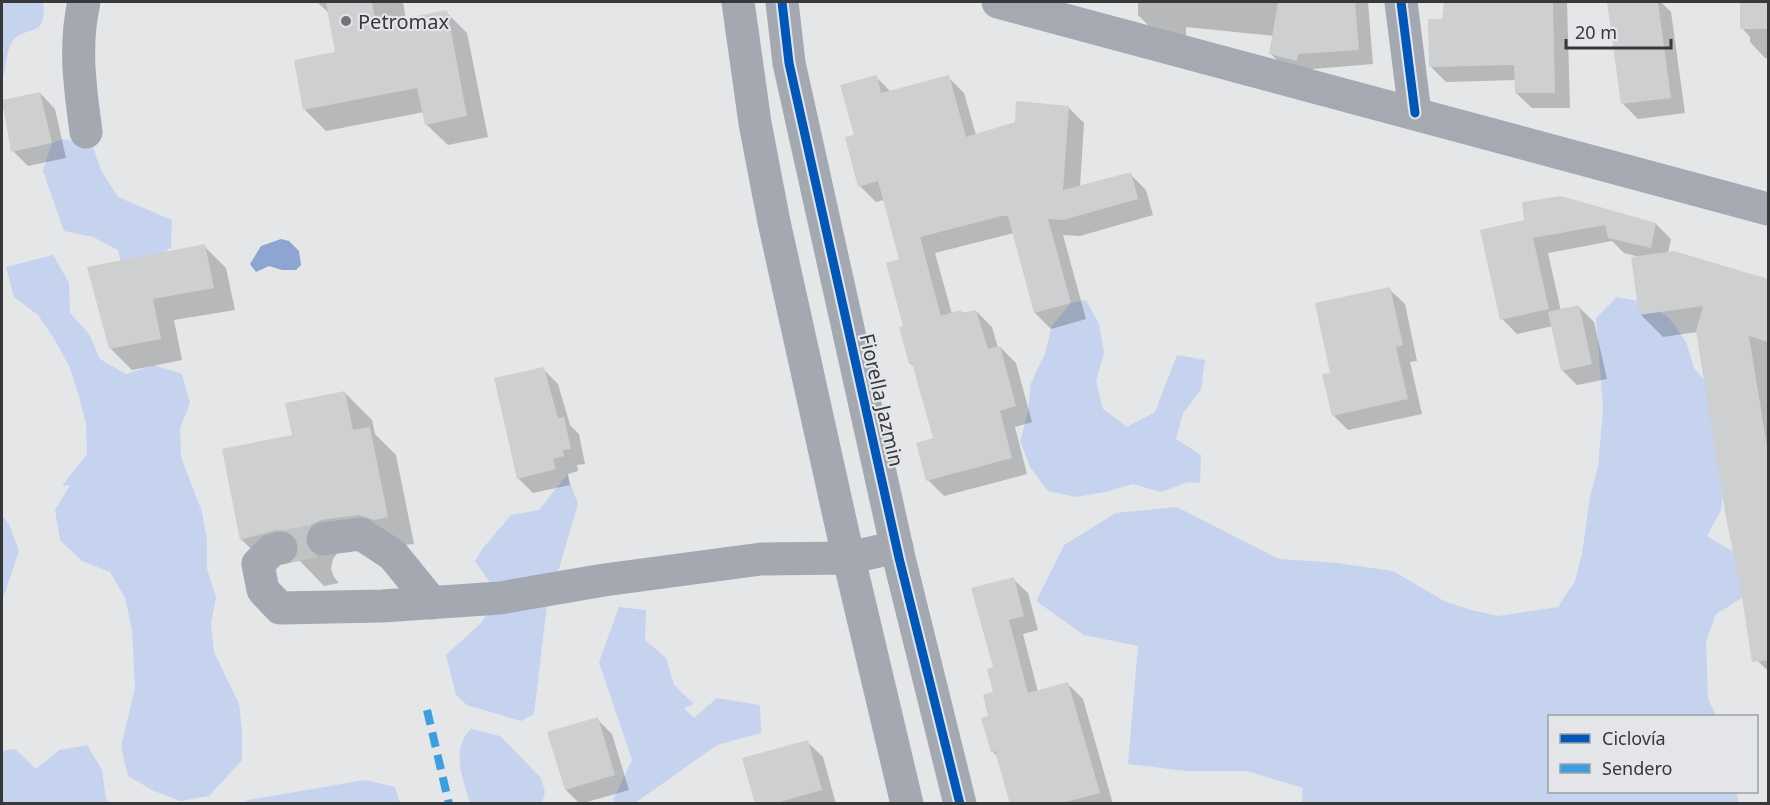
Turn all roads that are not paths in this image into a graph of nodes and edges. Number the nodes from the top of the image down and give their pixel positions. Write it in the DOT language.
graph roads {
  1 [pos="84,2"];
  2 [pos="738,2"];
  3 [pos="782,2"];
  4 [pos="998,2"];
  5 [pos="1401,2"];
  6 [pos="1415,113"];
  7 [pos="86,132"];
  8 [pos="1768,209"];
  9 [pos="323,539"];
  10 [pos="897,547"];
  11 [pos="281,548"];
  12 [pos="848,558"];
  13 [pos="432,603"];
  14 [pos="907,804"];
  15 [pos="960,804"];
  1 -- 7 [label="street"];
  2 -- 12 [label="street"];
  3 -- 10 [label="street, Fiorella Jazmin"];
  4 -- 6 [label="main road"];
  5 -- 6 [label="street"];
  6 -- 8 [label="main road"];
  9 -- 13 [label="street"];
  10 -- 12 [label="street"];
  10 -- 15 [label="street, Fiorella Jazmin"];
  11 -- 13 [label="street"];
  12 -- 13 [label="street"];
  12 -- 14 [label="street"];
}
